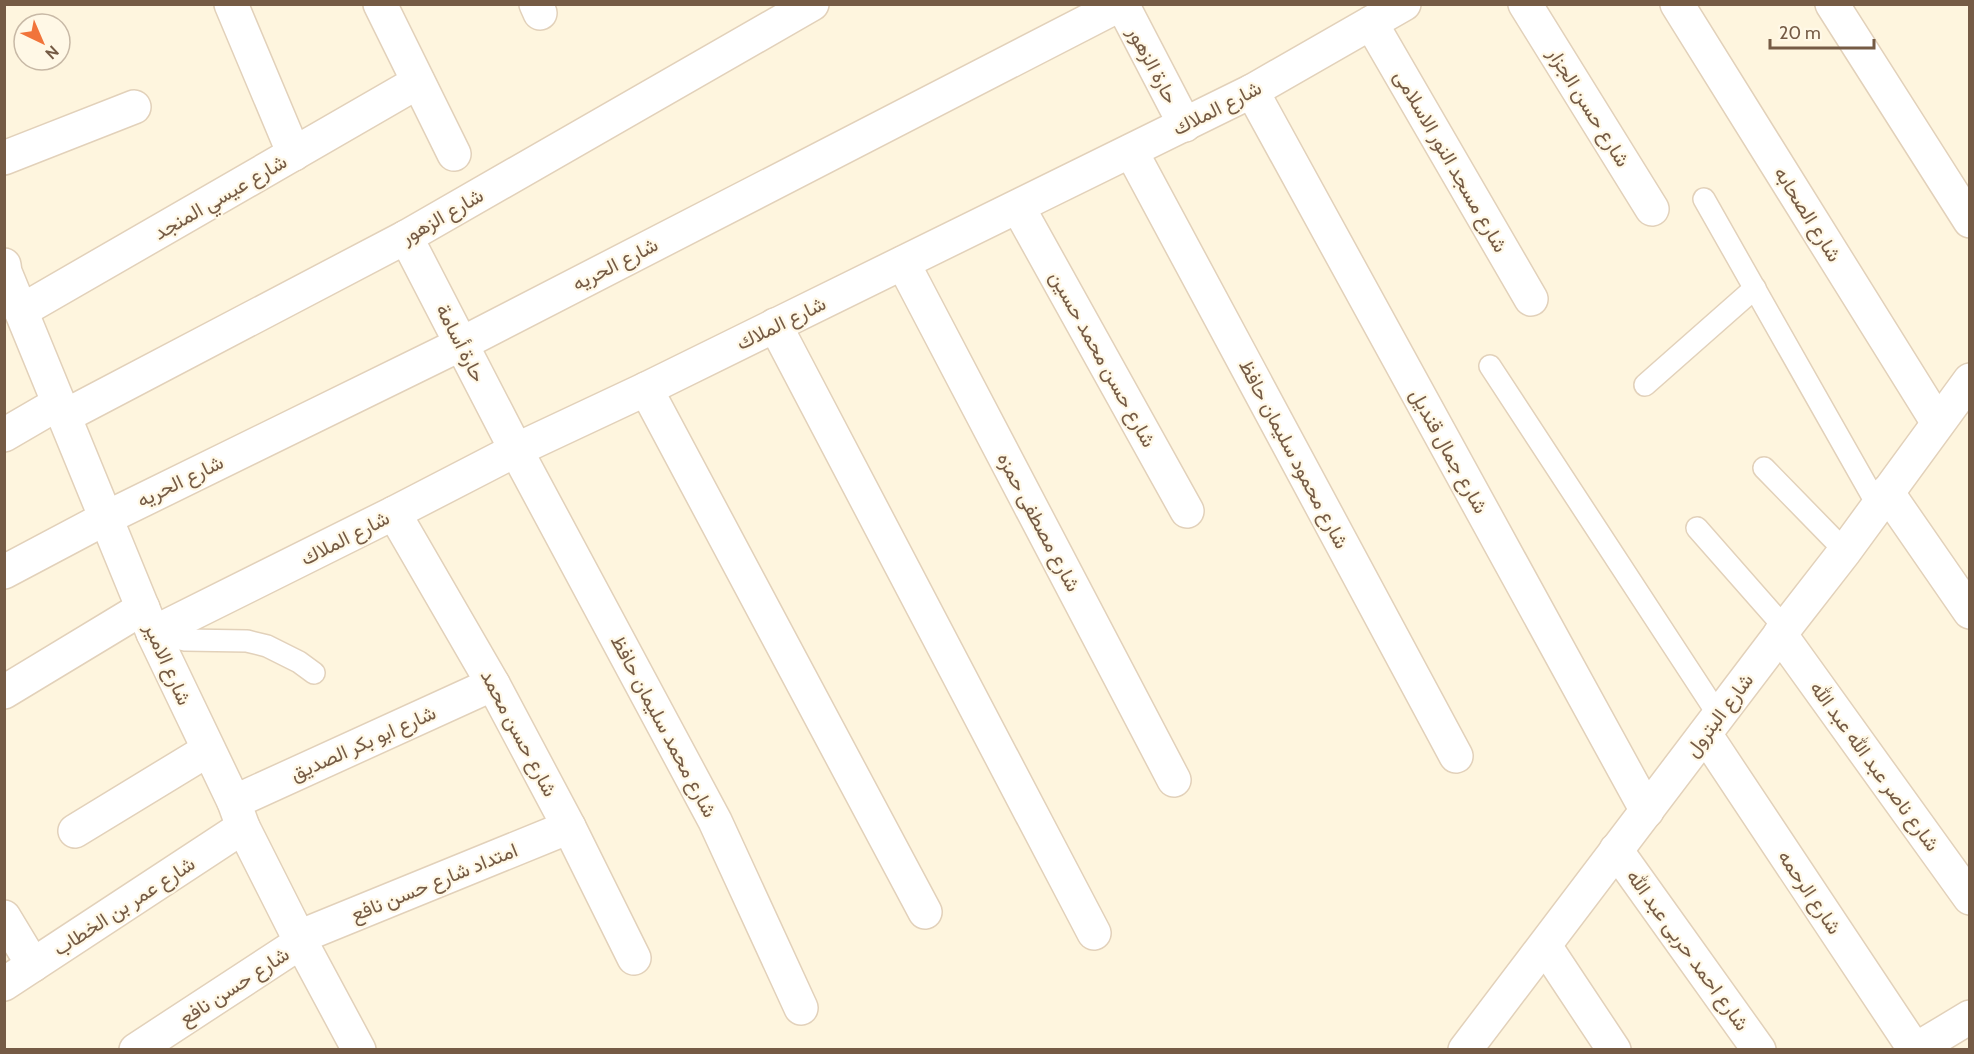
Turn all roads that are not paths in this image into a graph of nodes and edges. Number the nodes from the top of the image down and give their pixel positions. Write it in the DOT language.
graph roads {
  1 [pos="231,4"];
  2 [pos="380,4"];
  3 [pos="812,4"];
  4 [pos="1122,4"];
  5 [pos="1404,4"];
  6 [pos="1525,4"];
  7 [pos="1677,4"];
  8 [pos="1832,4"];
  9 [pos="1371,23"];
  10 [pos="418,82"];
  11 [pos="1252,91"];
  12 [pos="134,107"];
  13 [pos="1185,125"];
  14 [pos="1131,151"];
  15 [pos="294,154"];
  16 [pos="454,154"];
  17 [pos="4,158"];
  18 [pos="1704,199"];
  19 [pos="1018,207"];
  20 [pos="1652,209"];
  21 [pos="1970,221"];
  22 [pos="406,237"];
  23 [pos="903,263"];
  24 [pos="5,270"];
  25 [pos="1755,288"];
  26 [pos="1531,299"];
  27 [pos="21,311"];
  28 [pos="775,326"];
  29 [pos="461,344"];
  30 [pos="1490,366"];
  31 [pos="1970,380"];
  32 [pos="1645,385"];
  33 [pos="646,389"];
  34 [pos="62,410"];
  35 [pos="1938,423"];
  36 [pos="4,435"];
  37 [pos="516,450"];
  38 [pos="1764,468"];
  39 [pos="1882,499"];
  40 [pos="1187,511"];
  41 [pos="394,513"];
  42 [pos="106,518"];
  43 [pos="1697,528"];
  44 [pos="1845,551"];
  45 [pos="4,572"];
  46 [pos="1970,612"];
  47 [pos="148,621"];
  48 [pos="1782,631"];
  49 [pos="314,673"];
  50 [pos="493,684"];
  51 [pos="4,692"];
  52 [pos="1712,725"];
  53 [pos="208,750"];
  54 [pos="1456,756"];
  55 [pos="1174,780"];
  56 [pos="1647,811"];
  57 [pos="238,815"];
  58 [pos="569,826"];
  59 [pos="75,831"];
  60 [pos="1616,850"];
  61 [pos="1970,898"];
  62 [pos="925,912"];
  63 [pos="4,917"];
  64 [pos="1094,933"];
  65 [pos="300,939"];
  66 [pos="1545,946"];
  67 [pos="634,958"];
  68 [pos="33,965"];
  69 [pos="4,984"];
  70 [pos="801,1008"];
  71 [pos="1970,1017"];
  72 [pos="1467,1049"];
  73 [pos="136,1050"];
  74 [pos="359,1050"];
  75 [pos="1614,1050"];
  76 [pos="1759,1050"];
  77 [pos="1915,1050"];
  1 -- 15 [label="street"];
  2 -- 10 [label="street"];
  3 -- 22 [label="street, شارع الزهور"];
  4 -- 13 [label="street, حارة الزهور"];
  4 -- 29 [label="street, شارع الحريه"];
  5 -- 9 [label="street, شارع الملاك"];
  6 -- 20 [label="street, شارع حسن الجزار"];
  7 -- 35 [label="street, شارع الصحابه"];
  8 -- 21 [label="street"];
  9 -- 11 [label="street, شارع الملاك"];
  9 -- 26 [label="street, شارع مسجد النور الاسلامى"];
  10 -- 15 [label="street, شارع عيسي المنجد"];
  10 -- 16 [label="street"];
  11 -- 13 [label="street, شارع الملاك"];
  11 -- 56 [label="street, شارع جمال قنديل"];
  12 -- 17 [label="street"];
  13 -- 14 [label="street, شارع الملاك"];
  14 -- 19 [label="street, شارع الملاك"];
  14 -- 54 [label="street, شارع محمود سليمان حافظ"];
  15 -- 27 [label="street, شارع عيسي المنجد"];
  18 -- 25 [label="lane"];
  19 -- 23 [label="street, شارع الملاك"];
  19 -- 40 [label="street, شارع حسن محمد حسين"];
  22 -- 29 [label="street, حارة أسامة"];
  22 -- 34 [label="street, شارع الزهور"];
  23 -- 28 [label="street, شارع الملاك"];
  23 -- 55 [label="street, شارع مصطفى حمزه"];
  24 -- 27 [label="street, شارع الامير"];
  25 -- 32 [label="lane"];
  25 -- 39 [label="lane"];
  27 -- 34 [label="street, شارع الامير"];
  28 -- 33 [label="street, شارع الملاك"];
  28 -- 64 [label="street"];
  29 -- 37 [label="street, حارة أسامة"];
  29 -- 42 [label="street, شارع الحريه"];
  30 -- 52 [label="lane"];
  31 -- 35 [label="street, شارع البترول"];
  33 -- 37 [label="street, شارع الملاك"];
  33 -- 62 [label="street"];
  34 -- 36 [label="street, شارع الزهور"];
  34 -- 42 [label="street, شارع الامير"];
  35 -- 39 [label="street, شارع البترول"];
  37 -- 41 [label="street, شارع الملاك"];
  37 -- 70 [label="street, شارع محمد سليمان حافظ"];
  38 -- 44 [label="lane"];
  39 -- 44 [label="street, شارع البترول"];
  39 -- 46 [label="street"];
  41 -- 47 [label="street, شارع الملاك"];
  41 -- 50 [label="street, شارع حسن محمد"];
  42 -- 45 [label="street, شارع الحريه"];
  42 -- 47 [label="street, شارع الامير"];
  43 -- 48 [label="lane"];
  44 -- 48 [label="street, شارع البترول"];
  47 -- 49 [label="lane"];
  47 -- 51 [label="street, شارع الملاك"];
  47 -- 53 [label="street, شارع الامير"];
  48 -- 52 [label="street, شارع البترول"];
  48 -- 61 [label="street, شارع ناصر عبد الله عبد الله"];
  50 -- 57 [label="street, شارع ابو بكر الصديق"];
  50 -- 58 [label="street, شارع حسن محمد"];
  52 -- 56 [label="street, شارع البترول"];
  52 -- 77 [label="street, شارع الرحمه"];
  53 -- 57 [label="street, شارع الامير"];
  53 -- 59 [label="street"];
  56 -- 60 [label="street, شارع البترول"];
  57 -- 65 [label="street, شارع الامير"];
  57 -- 68 [label="street, شارع عمر بن الخطاب"];
  58 -- 65 [label="street, امتداد شارع حسن نافع"];
  58 -- 67 [label="street, شارع حسن محمد"];
  60 -- 66 [label="street, شارع البترول"];
  60 -- 76 [label="street, شارع احمد حربى عبد الله"];
  63 -- 68 [label="street"];
  65 -- 73 [label="street, شارع حسن نافع"];
  65 -- 74 [label="street, شارع الامير"];
  66 -- 72 [label="street, شارع البترول"];
  66 -- 75 [label="street"];
  68 -- 69 [label="street, شارع عمر بن الخطاب"];
  71 -- 77 [label="street"];
}
